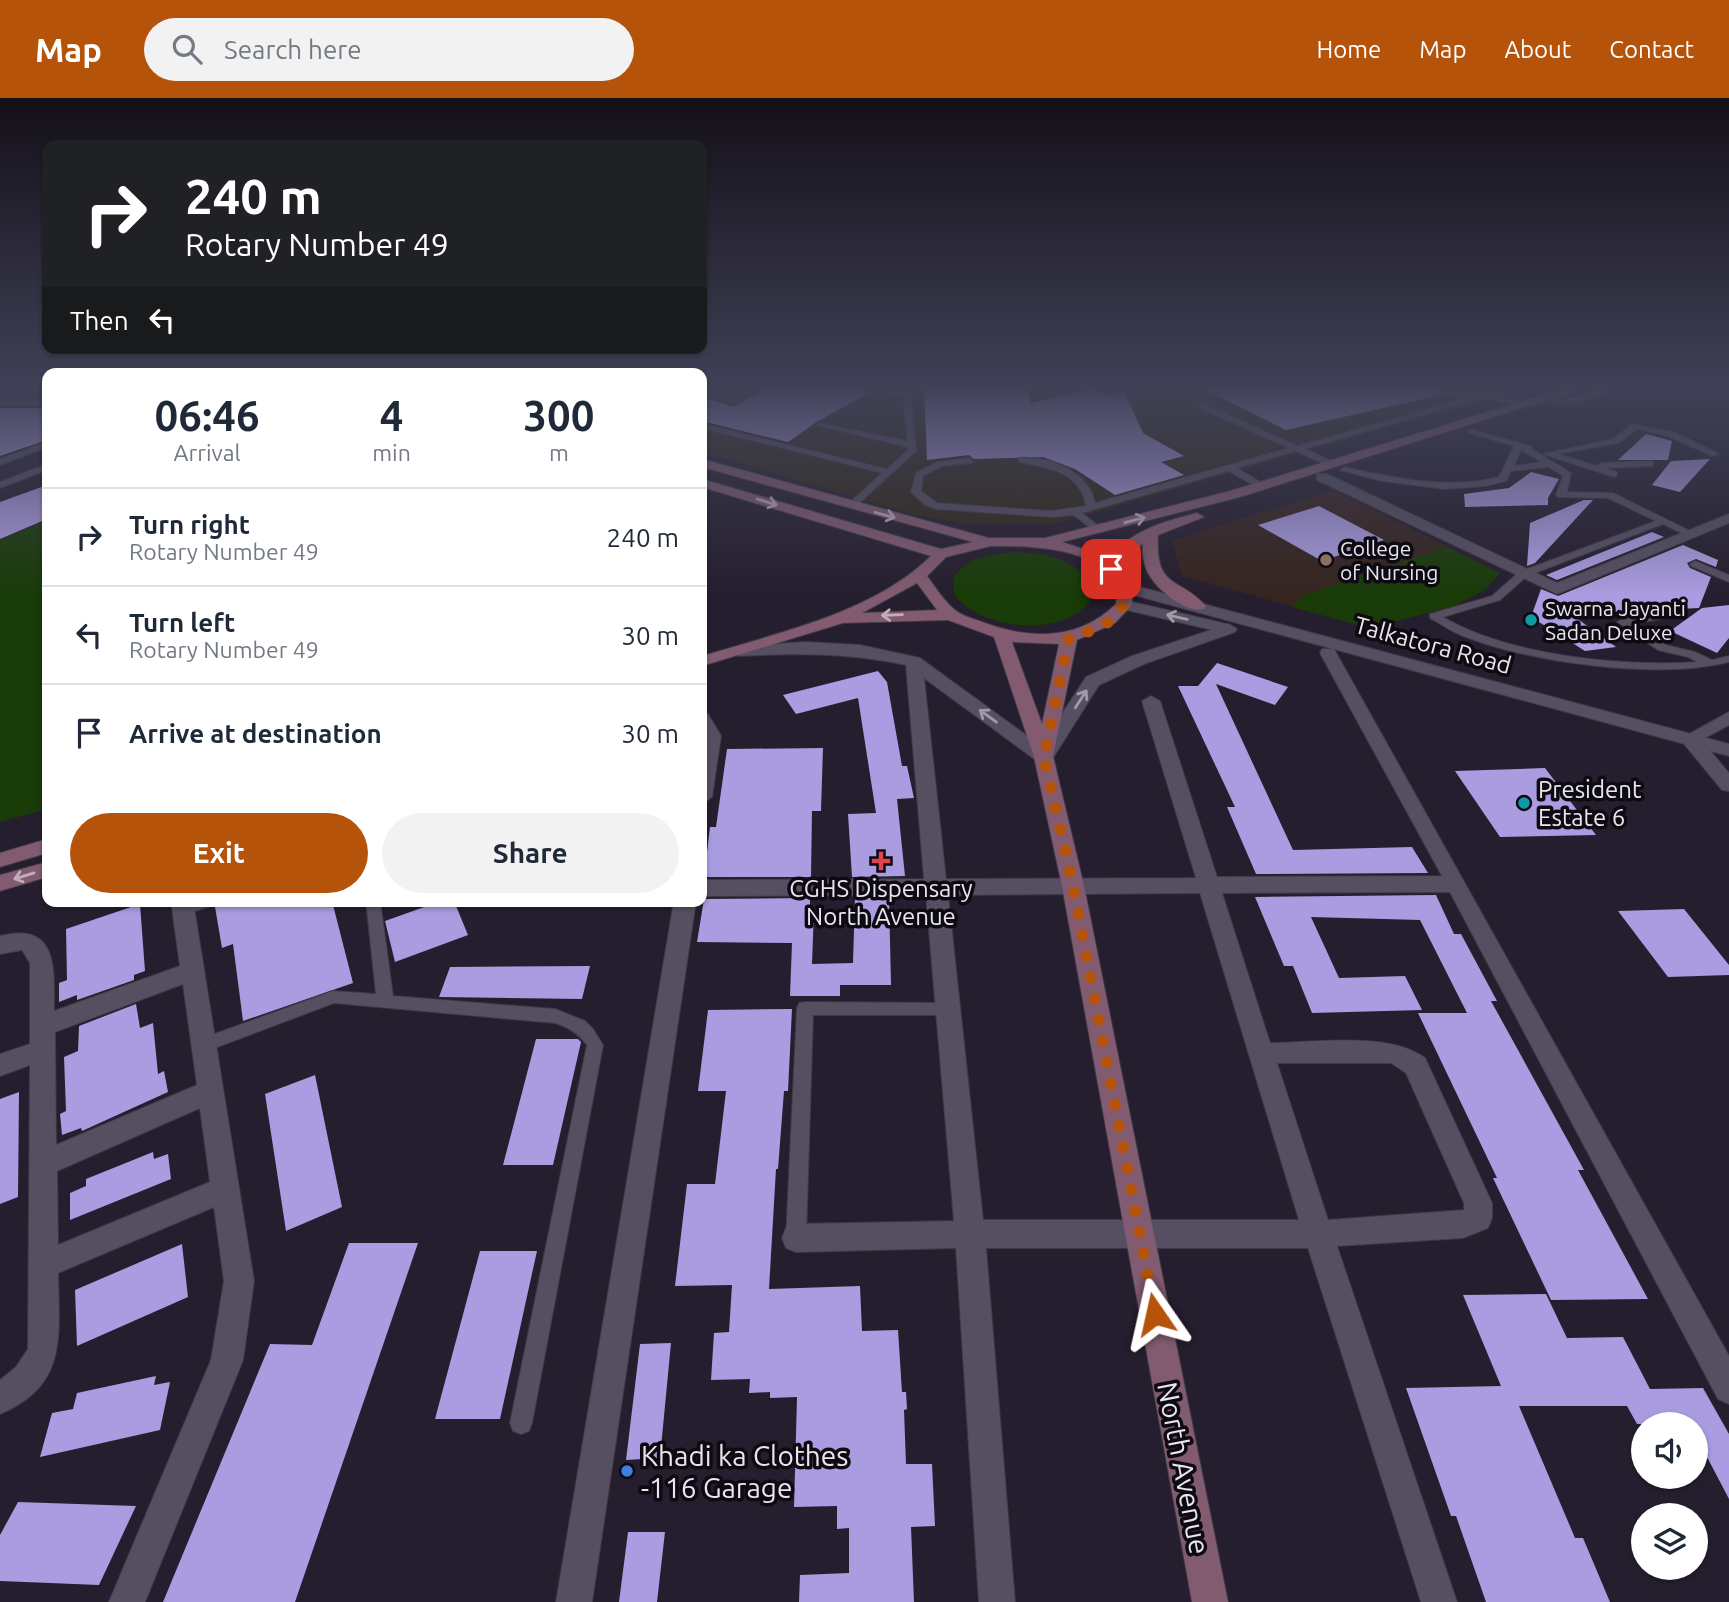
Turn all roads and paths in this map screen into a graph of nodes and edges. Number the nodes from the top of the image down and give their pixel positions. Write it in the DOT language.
graph roads {
  1 [pos="821,455"];
  2 [pos="909,455"];
  3 [pos="1273,455"];
  4 [pos="1312,455"];
  5 [pos="1360,455"];
  6 [pos="1393,455"];
  7 [pos="1514,455"];
  8 [pos="1536,455"];
  9 [pos="1551,455"];
  10 [pos="1022,460"];
  11 [pos="969,461"];
  12 [pos="707,464"];
  13 [pos="1331,464"];
  14 [pos="1551,464"];
  15 [pos="1650,464"];
  16 [pos="1589,466"];
  17 [pos="1230,468"];
  18 [pos="42,469"];
  19 [pos="1507,469"];
  20 [pos="1344,470"];
  21 [pos="889,472"];
  22 [pos="1615,474"];
  23 [pos="1322,477"];
  24 [pos="707,484"];
  25 [pos="0,485"];
  26 [pos="1261,486"];
  27 [pos="851,506"];
  28 [pos="1091,508"];
  29 [pos="1075,512"];
  30 [pos="1729,518"];
  31 [pos="1663,521"];
  32 [pos="1098,530"];
  33 [pos="1151,533"];
  34 [pos="1690,534"];
  35 [pos="991,542"];
  36 [pos="1045,542"];
  37 [pos="941,554"];
  38 [pos="1695,564"];
  39 [pos="1111,569"];
  40 [pos="1523,574"];
  41 [pos="919,576"];
  42 [pos="1729,579"];
  43 [pos="1125,596"];
  44 [pos="1198,606"];
  45 [pos="1679,613"];
  46 [pos="951,615"];
  47 [pos="834,621"];
  48 [pos="1229,629"];
  49 [pos="1002,637"];
  50 [pos="1069,638"];
  51 [pos="738,650"];
  52 [pos="1328,653"];
  53 [pos="707,659"];
  54 [pos="1729,659"];
  55 [pos="914,662"];
  56 [pos="1714,666"];
  57 [pos="1151,701"];
  58 [pos="1729,718"];
  59 [pos="707,727"];
  60 [pos="1695,747"];
  61 [pos="1729,750"];
  62 [pos="1044,757"];
  63 [pos="1729,762"];
  64 [pos="707,766"];
  65 [pos="1729,785"];
  66 [pos="42,847"];
  67 [pos="0,860"];
  68 [pos="42,870"];
  69 [pos="0,883"];
  70 [pos="1457,884"];
  71 [pos="1208,885"];
  72 [pos="1073,886"];
  73 [pos="936,887"];
  74 [pos="707,888"];
  75 [pos="191,907"];
  76 [pos="374,907"];
  77 [pos="684,907"];
  78 [pos="0,945"];
  79 [pos="192,971"];
  80 [pos="385,999"];
  81 [pos="948,1009"];
  82 [pos="42,1038"];
  83 [pos="204,1045"];
  84 [pos="1263,1053"];
  85 [pos="0,1065"];
  86 [pos="211,1091"];
  87 [pos="43,1164"];
  88 [pos="225,1189"];
  89 [pos="970,1234"];
  90 [pos="1318,1234"];
  91 [pos="1140,1235"];
  92 [pos="796,1238"];
  93 [pos="44,1265"];
  94 [pos="1729,1388"];
  95 [pos="0,1398"];
  96 [pos="521,1423"];
  97 [pos="127,1602"];
  98 [pos="574,1602"];
  99 [pos="997,1602"];
  100 [pos="1210,1602"];
  101 [pos="1439,1602"];
  1 -- 21 [label="lane"];
  2 -- 21 [label="lane"];
  3 -- 17 [label="lane"];
  4 -- 13 [label="lane"];
  5 -- 13 [label="main road"];
  6 -- 20 [label="main road"];
  7 -- 19 [label="lane"];
  8 -- 14 [label="lane"];
  9 -- 16 [label="lane"];
  10 -- 28 [label="lane"];
  11 -- 29 [label="lane"];
  12 -- 27 [label="main road"];
  13 -- 26 [label="main road"];
  14 -- 19 [label="lane"];
  14 -- 31 [label="lane"];
  15 -- 16 [label="lane"];
  16 -- 22 [label="lane"];
  17 -- 26 [label="lane"];
  17 -- 28 [label="lane"];
  18 -- 25 [label="lane"];
  19 -- 20 [label="lane"];
  20 -- 23 [label="main road"];
  21 -- 27 [label="lane"];
  23 -- 33 [label="main road"];
  23 -- 40 [label="street"];
  24 -- 37 [label="main road, one-way"];
  32 -- 26 [label="main road, one-way"];
  27 -- 35 [label="main road, one-way"];
  28 -- 29 [label="lane"];
  29 -- 32 [label="lane"];
  30 -- 34 [label="street"];
  31 -- 34 [label="lane"];
  31 -- 40 [label="lane"];
  32 -- 36 [label="main road"];
  33 -- 39 [label="main road"];
  33 -- 44 [label="main road"];
  34 -- 40 [label="street"];
  35 -- 36 [label="main road"];
  35 -- 37 [label="main road"];
  36 -- 39 [label="main road"];
  37 -- 41 [label="main road"];
  38 -- 42 [label="lane"];
  39 -- 43 [label="main road"];
  40 -- 56 [label="lane"];
  41 -- 46 [label="main road"];
  41 -- 47 [label="main road"];
  43 -- 44 [label="street, Talkatora Road"];
  48 -- 43 [label="street, Talkatora Road, one-way"];
  43 -- 50 [label="main road"];
  44 -- 60 [label="street, Talkatora Road"];
  45 -- 56 [label="lane"];
  46 -- 47 [label="main road, one-way"];
  46 -- 49 [label="main road"];
  47 -- 51 [label="main road"];
  48 -- 52 [label="street, Talkatora Road"];
  62 -- 48 [label="street, one-way"];
  49 -- 50 [label="main road"];
  49 -- 62 [label="main road, North Avenue"];
  50 -- 62 [label="main road, North Avenue"];
  51 -- 53 [label="main road"];
  51 -- 55 [label="street"];
  52 -- 60 [label="street, Talkatora Road"];
  52 -- 70 [label="street"];
  54 -- 56 [label="lane"];
  62 -- 55 [label="street, one-way"];
  55 -- 73 [label="street"];
  57 -- 71 [label="street"];
  58 -- 60 [label="street"];
  59 -- 64 [label="street"];
  60 -- 61 [label="street, Talkatora Road"];
  60 -- 63 [label="street, Talkatora Road"];
  60 -- 65 [label="street"];
  62 -- 72 [label="main road, North Avenue"];
  66 -- 67 [label="main road"];
  68 -- 69 [label="main road, one-way"];
  70 -- 71 [label="street"];
  70 -- 94 [label="street"];
  71 -- 72 [label="street"];
  71 -- 84 [label="street"];
  72 -- 73 [label="street"];
  72 -- 91 [label="main road, North Avenue"];
  73 -- 74 [label="street"];
  73 -- 81 [label="street"];
  75 -- 79 [label="street"];
  76 -- 80 [label="lane"];
  77 -- 98 [label="street"];
  78 -- 82 [label="street"];
  79 -- 82 [label="street"];
  79 -- 83 [label="street"];
  80 -- 83 [label="lane"];
  80 -- 96 [label="lane"];
  81 -- 89 [label="street"];
  81 -- 92 [label="lane"];
  82 -- 85 [label="street"];
  82 -- 87 [label="street"];
  83 -- 86 [label="street"];
  84 -- 90 [label="street"];
  84 -- 90 [label="street"];
  86 -- 87 [label="street"];
  86 -- 88 [label="street"];
  87 -- 93 [label="street"];
  88 -- 93 [label="street"];
  88 -- 97 [label="street"];
  89 -- 91 [label="street"];
  89 -- 92 [label="street"];
  89 -- 99 [label="street"];
  90 -- 91 [label="street"];
  90 -- 101 [label="street"];
  91 -- 100 [label="main road, North Avenue"];
  93 -- 95 [label="street"];
}
